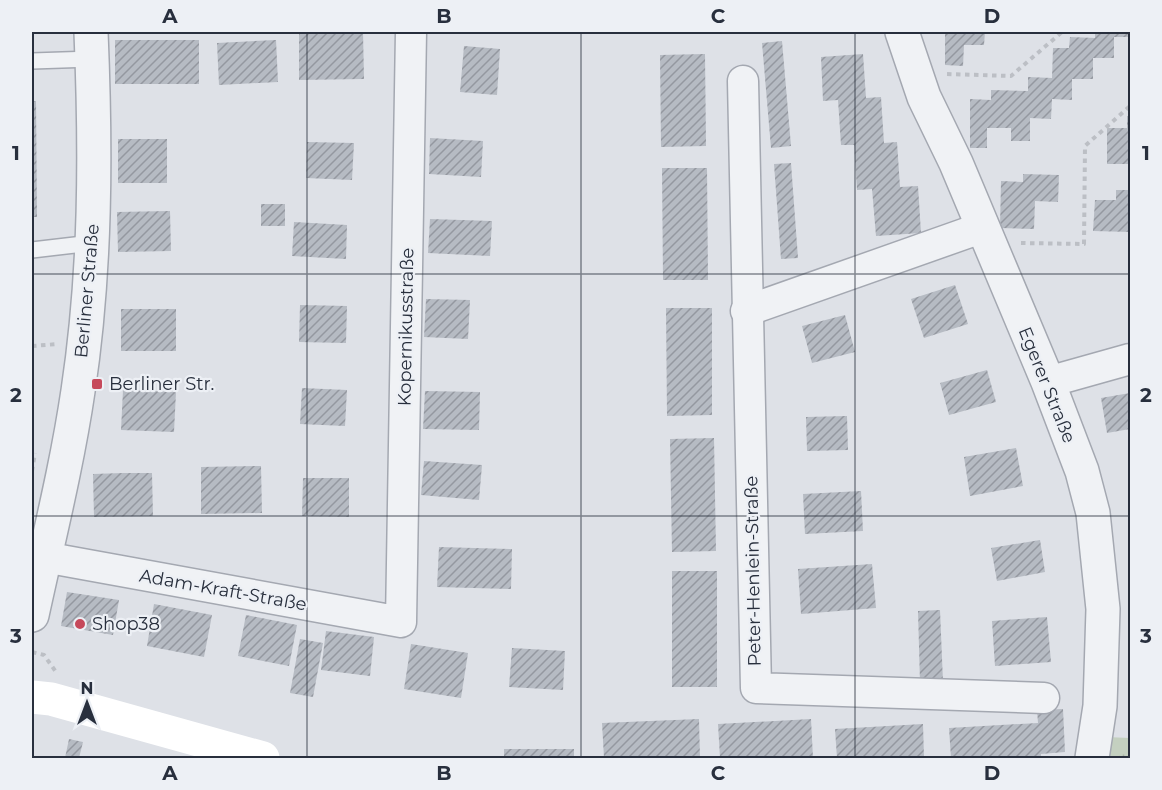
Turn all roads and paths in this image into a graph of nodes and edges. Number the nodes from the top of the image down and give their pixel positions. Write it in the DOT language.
graph roads {
  1 [pos="411,32"];
  2 [pos="902,32"];
  3 [pos="1062,32"];
  4 [pos="92,45"];
  5 [pos="32,61"];
  6 [pos="916,74"];
  7 [pos="743,81"];
  8 [pos="1131,106"];
  9 [pos="984,235"];
  10 [pos="92,243"];
  11 [pos="32,250"];
  12 [pos="746,311"];
  13 [pos="1131,359"];
  14 [pos="1048,382"];
  15 [pos="38,574"];
  16 [pos="32,615"];
  17 [pos="401,622"];
  18 [pos="32,697"];
  19 [pos="1044,698"];
  20 [pos="263,759"];
  21 [pos="1092,759"];
  1 -- 17 [label="street, Kopernikusstraße"];
  2 -- 6 [label="street, Egerer Straße"];
  3 -- 6 [label="path"];
  4 -- 5 [label="lane"];
  4 -- 10 [label="street, Berliner Straße"];
  6 -- 9 [label="street, Egerer Straße"];
  7 -- 12 [label="street, Peter-Henlein-Straße"];
  8 -- 9 [label="path"];
  9 -- 12 [label="street"];
  9 -- 14 [label="street, Egerer Straße"];
  10 -- 11 [label="lane"];
  10 -- 15 [label="street, Berliner Straße"];
  12 -- 19 [label="street, Peter-Henlein-Straße"];
  13 -- 14 [label="street"];
  14 -- 21 [label="street, Egerer Straße"];
  15 -- 16 [label="street, Berliner Straße"];
  15 -- 17 [label="street, Adam-Kraft-Straße"];
  18 -- 20 [label="main road"];
}
